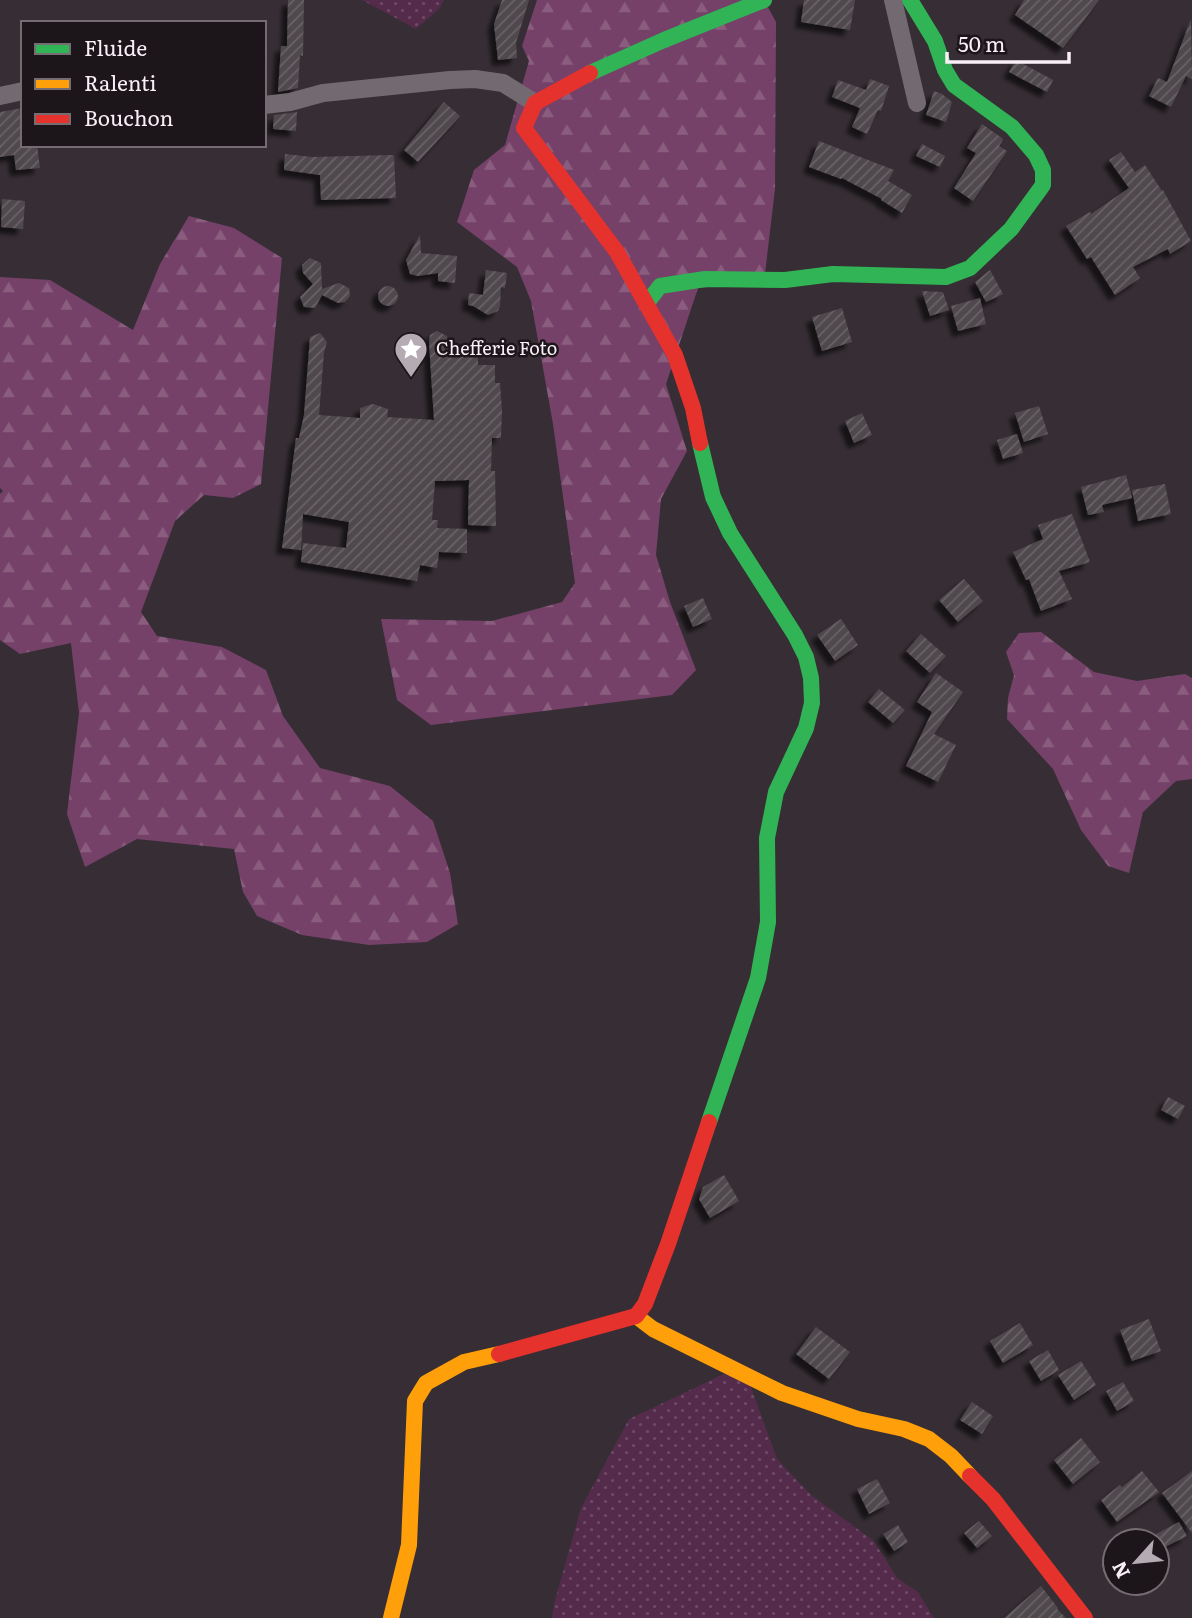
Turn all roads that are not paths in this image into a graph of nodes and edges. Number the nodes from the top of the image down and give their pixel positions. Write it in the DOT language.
graph roads {
  1 [pos="764,0"];
  2 [pos="893,0"];
  3 [pos="910,0"];
  4 [pos="21,91"];
  5 [pos="0,96"];
  6 [pos="535,103"];
  7 [pos="916,103"];
  8 [pos="266,105"];
  9 [pos="647,303"];
  10 [pos="636,1316"];
  11 [pos="391,1618"];
  12 [pos="1085,1618"];
  1 -- 6 [label="street"];
  2 -- 7 [label="street"];
  3 -- 9 [label="street"];
  4 -- 5 [label="street"];
  6 -- 8 [label="street"];
  6 -- 9 [label="street"];
  9 -- 10 [label="street"];
  10 -- 11 [label="street"];
  10 -- 12 [label="street"];
}
